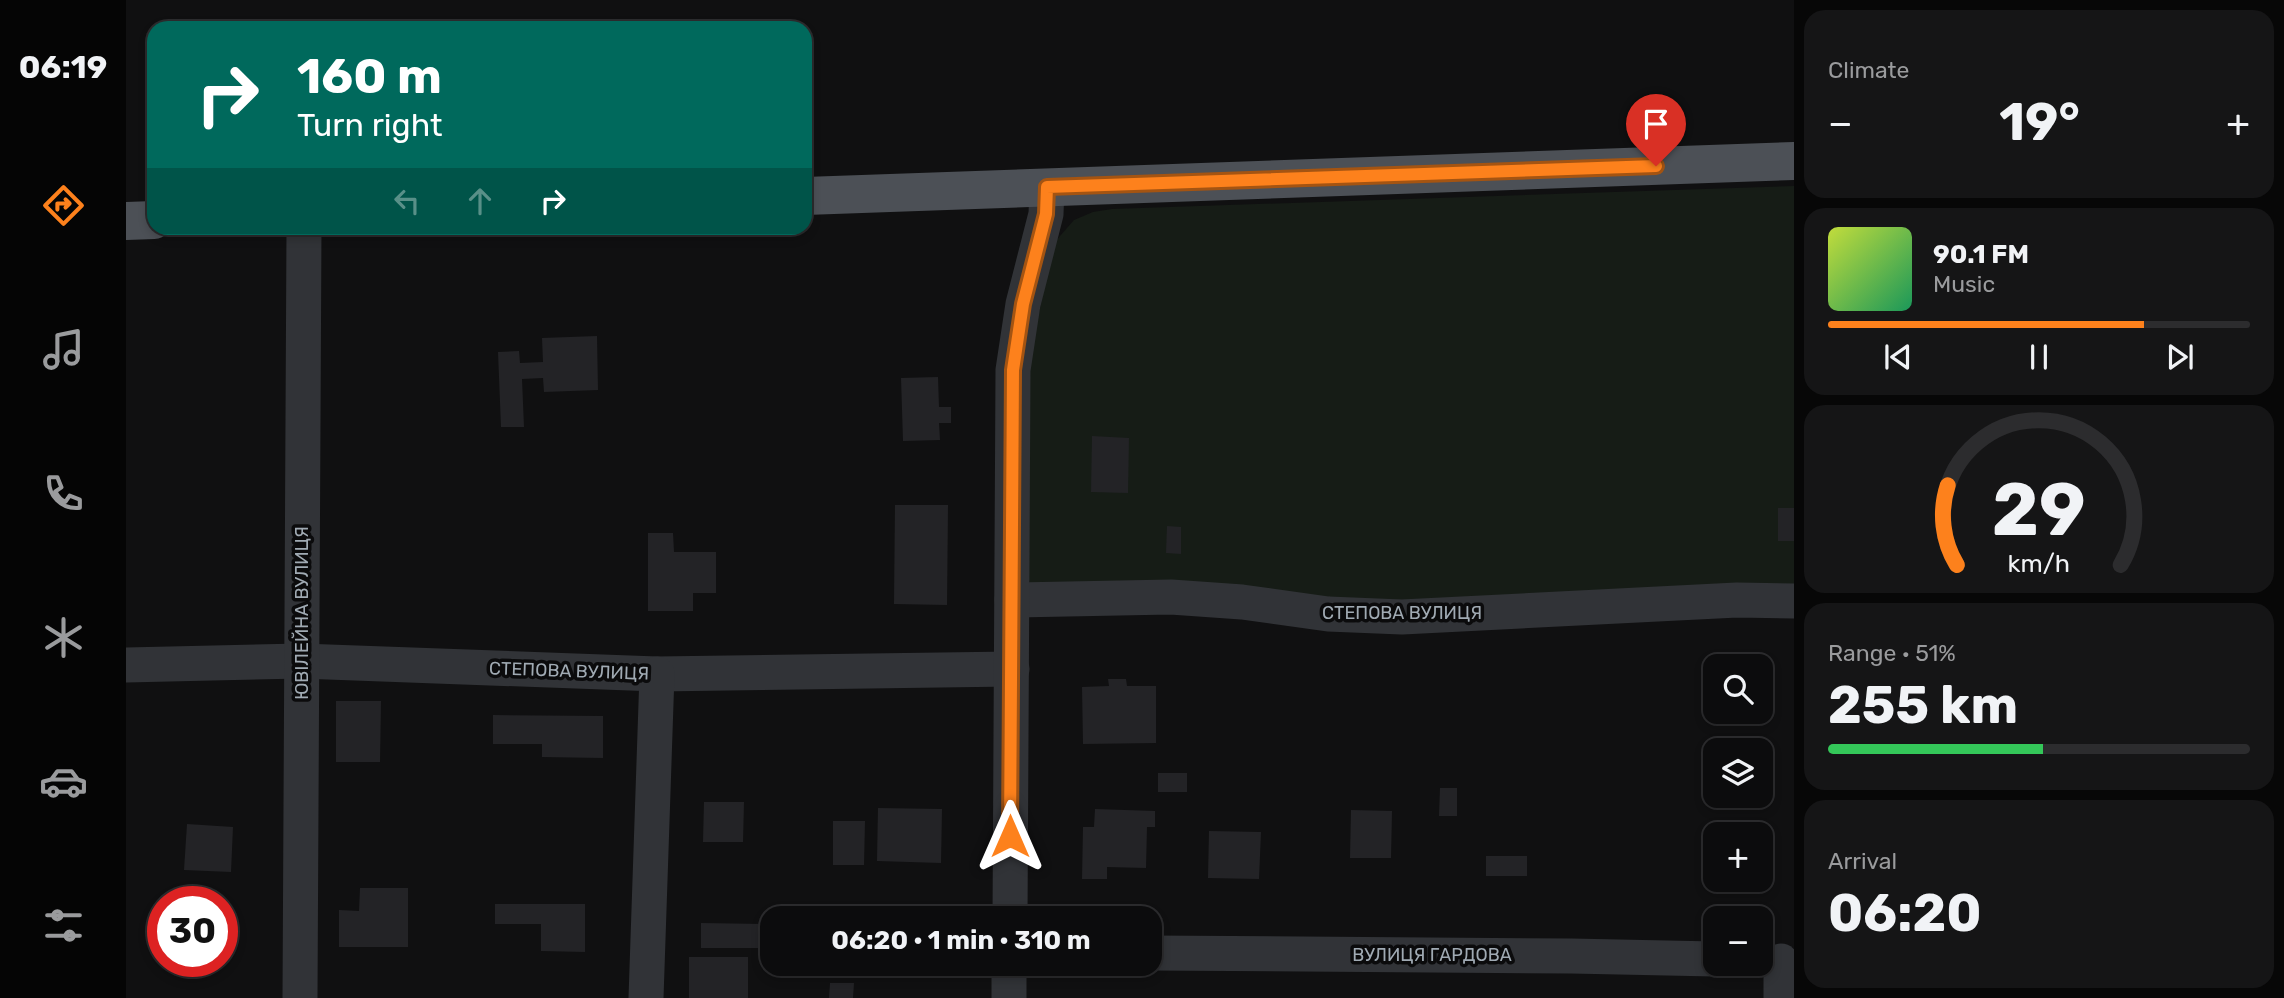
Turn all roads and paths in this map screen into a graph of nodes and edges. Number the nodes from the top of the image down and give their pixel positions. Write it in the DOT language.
graph roads {
  1 [pos="1794,161"];
  2 [pos="1047,187"];
  3 [pos="812,196"];
  4 [pos="147,220"];
  5 [pos="126,221"];
  6 [pos="304,235"];
  7 [pos="1012,600"];
  8 [pos="1794,601"];
  9 [pos="301,661"];
  10 [pos="126,666"];
  11 [pos="1012,669"];
  12 [pos="657,674"];
  13 [pos="1010,906"];
  14 [pos="1162,953"];
  15 [pos="1703,959"];
  16 [pos="1778,961"];
  17 [pos="1009,976"];
  18 [pos="300,998"];
  19 [pos="646,998"];
  20 [pos="1009,998"];
  21 [pos="1781,998"];
  1 -- 2 [label="main road"];
  2 -- 3 [label="main road"];
  2 -- 7 [label="street"];
  4 -- 5 [label="main road"];
  6 -- 9 [label="street, ЮВІЛЕЙНА ВУЛИЦЯ"];
  7 -- 8 [label="street, СТЕПОВА ВУЛИЦЯ"];
  7 -- 11 [label="street"];
  9 -- 10 [label="street, СТЕПОВА ВУЛИЦЯ"];
  9 -- 12 [label="street, СТЕПОВА ВУЛИЦЯ"];
  9 -- 18 [label="street, ЮВІЛЕЙНА ВУЛИЦЯ"];
  11 -- 12 [label="street, СТЕПОВА ВУЛИЦЯ"];
  11 -- 13 [label="street"];
  12 -- 19 [label="street"];
  14 -- 15 [label="street, ВУЛИЦЯ ГАРДОВА"];
  16 -- 21 [label="street"];
  17 -- 20 [label="street"];
}
